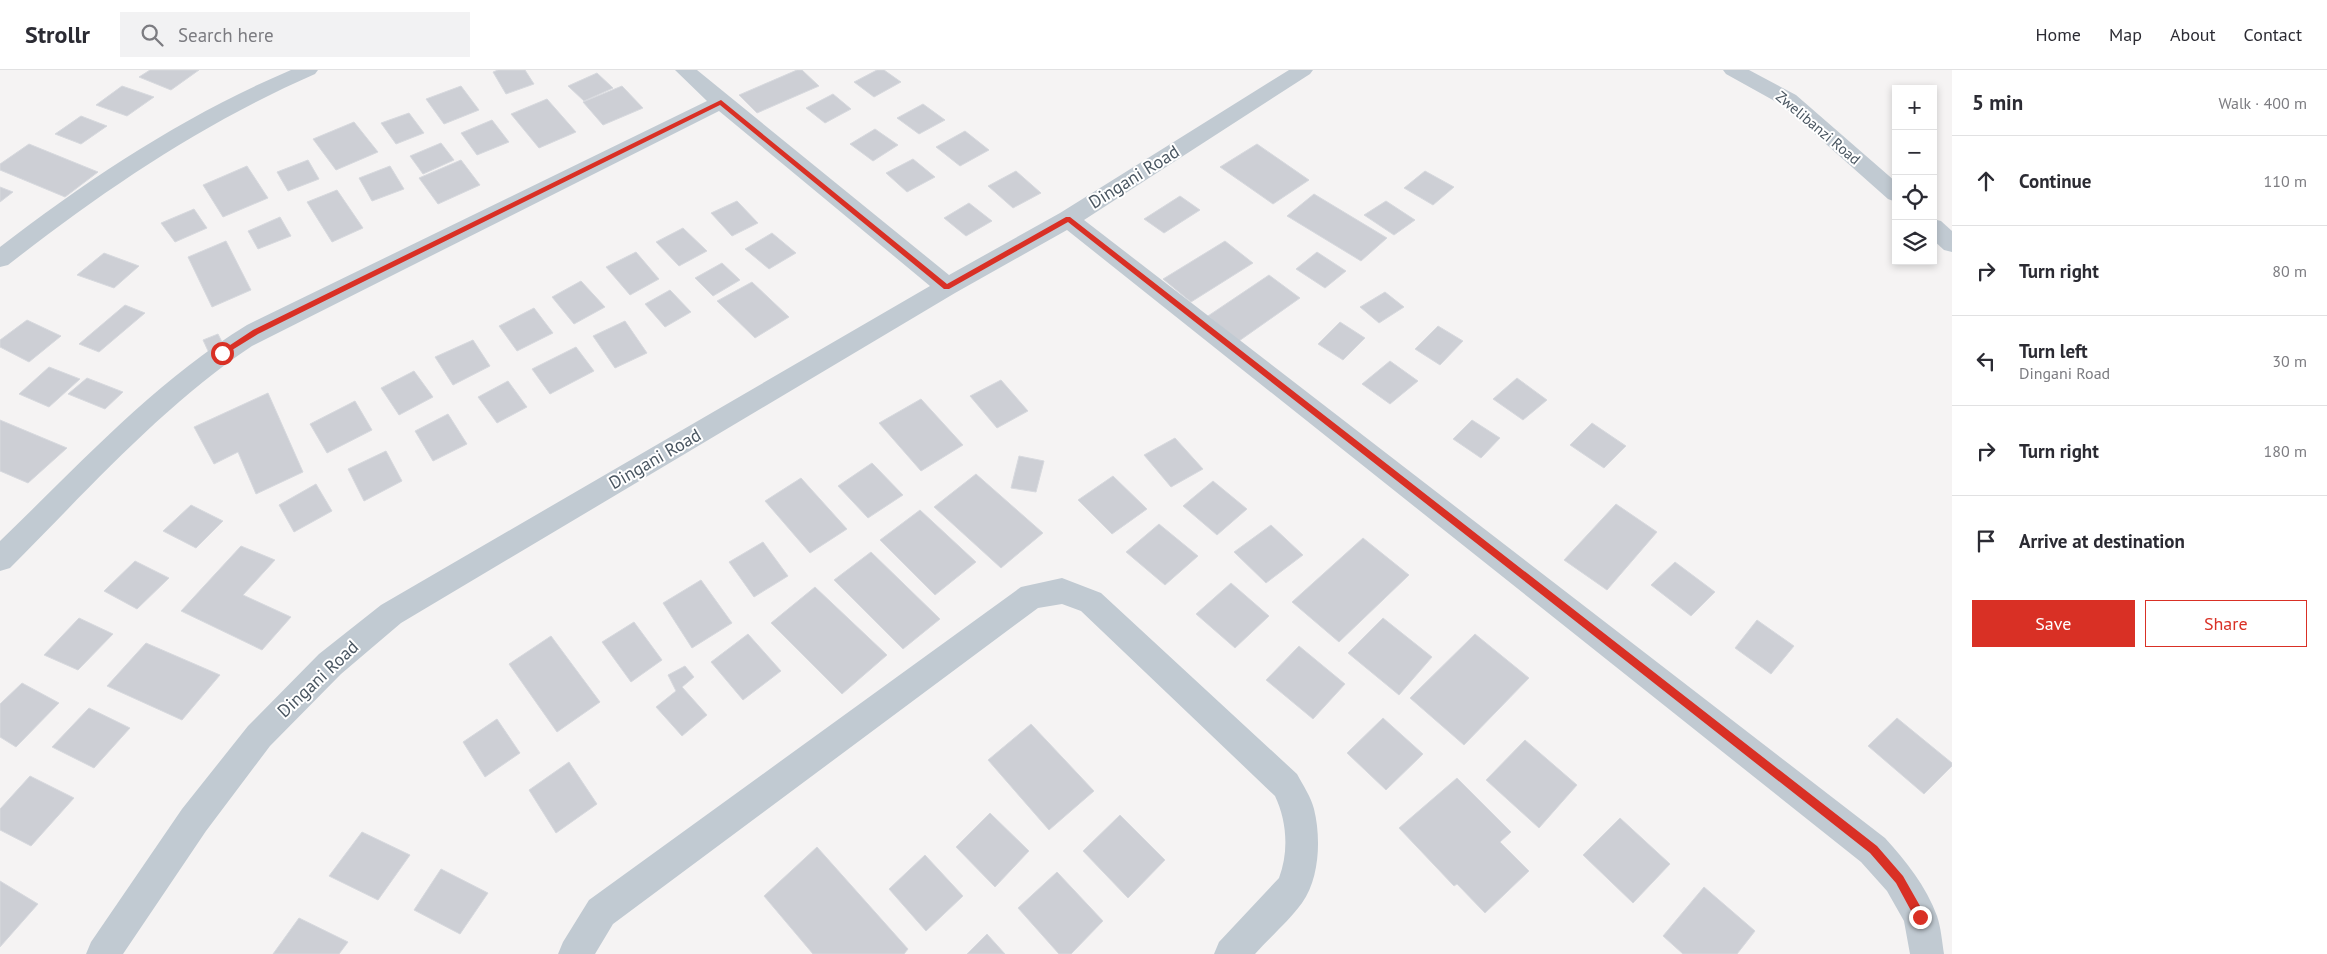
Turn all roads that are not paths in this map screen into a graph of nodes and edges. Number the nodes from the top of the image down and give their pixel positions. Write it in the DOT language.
graph roads {
  1 [pos="308,70"];
  2 [pos="685,70"];
  3 [pos="1303,70"];
  4 [pos="1733,70"];
  5 [pos="721,102"];
  6 [pos="1892,190"];
  7 [pos="1068,218"];
  8 [pos="1937,231"];
  9 [pos="1952,244"];
  10 [pos="0,259"];
  11 [pos="947,288"];
  12 [pos="0,559"];
  13 [pos="103,954"];
  14 [pos="575,954"];
  15 [pos="1231,954"];
  16 [pos="1927,954"];
  1 -- 10 [label="street"];
  2 -- 5 [label="street"];
  3 -- 7 [label="street, Dingani Road"];
  4 -- 6 [label="street, Zwelibanzi Road"];
  5 -- 11 [label="street"];
  5 -- 12 [label="street"];
  7 -- 11 [label="street, Dingani Road"];
  7 -- 16 [label="street"];
  8 -- 9 [label="street"];
  11 -- 13 [label="street, Dingani Road"];
  14 -- 15 [label="street"];
}
